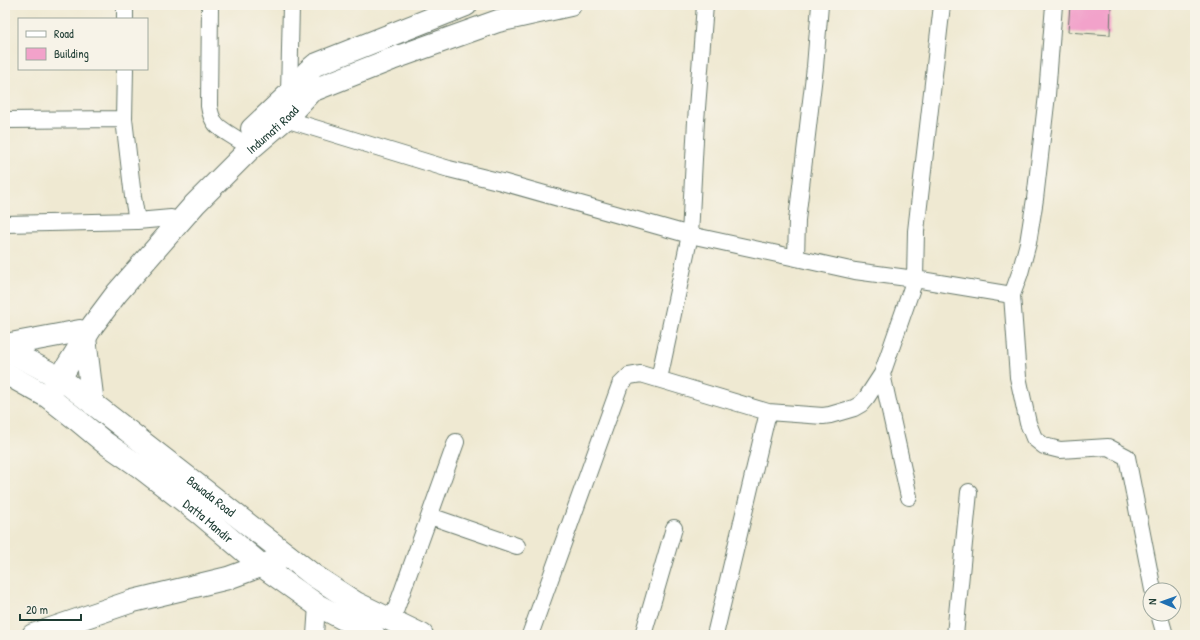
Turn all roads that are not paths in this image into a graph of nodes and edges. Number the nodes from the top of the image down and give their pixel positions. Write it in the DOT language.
graph roads {
  1 [pos="125,5"];
  2 [pos="210,5"];
  3 [pos="291,5"];
  4 [pos="466,5"];
  5 [pos="570,5"];
  6 [pos="705,5"];
  7 [pos="820,5"];
  8 [pos="942,5"];
  9 [pos="1054,5"];
  10 [pos="125,18"];
  11 [pos="125,70"];
  12 [pos="289,94"];
  13 [pos="124,119"];
  14 [pos="285,119"];
  15 [pos="5,120"];
  16 [pos="240,141"];
  17 [pos="171,218"];
  18 [pos="137,221"];
  19 [pos="5,224"];
  20 [pos="690,235"];
  21 [pos="796,258"];
  22 [pos="915,278"];
  23 [pos="1012,295"];
  24 [pos="83,334"];
  25 [pos="5,345"];
  26 [pos="5,348"];
  27 [pos="5,373"];
  28 [pos="882,374"];
  29 [pos="55,376"];
  30 [pos="659,379"];
  31 [pos="44,395"];
  32 [pos="93,404"];
  33 [pos="768,412"];
  34 [pos="456,442"];
  35 [pos="969,492"];
  36 [pos="909,497"];
  37 [pos="430,516"];
  38 [pos="674,528"];
  39 [pos="517,546"];
  40 [pos="288,556"];
  41 [pos="262,566"];
  42 [pos="1151,582"];
  43 [pos="317,605"];
  44 [pos="392,620"];
  45 [pos="1161,622"];
  46 [pos="33,635"];
  47 [pos="315,635"];
  48 [pos="374,635"];
  49 [pos="422,635"];
  50 [pos="530,635"];
  51 [pos="643,635"];
  52 [pos="715,635"];
  53 [pos="955,635"];
  54 [pos="1165,635"];
  1 -- 10 [label="street"];
  2 -- 16 [label="street"];
  3 -- 12 [label="street"];
  4 -- 12 [label="main road, Indumati Road"];
  5 -- 14 [label="main road, Indumati Road"];
  6 -- 20 [label="street"];
  7 -- 21 [label="street"];
  8 -- 22 [label="street"];
  9 -- 23 [label="street"];
  11 -- 13 [label="street"];
  12 -- 16 [label="main road, Indumati Road"];
  13 -- 15 [label="street"];
  13 -- 18 [label="street"];
  14 -- 20 [label="street"];
  14 -- 24 [label="main road, Indumati Road"];
  16 -- 17 [label="main road, Indumati Road"];
  17 -- 18 [label="street"];
  17 -- 24 [label="main road, Indumati Road"];
  18 -- 19 [label="street"];
  20 -- 21 [label="street"];
  20 -- 30 [label="street"];
  21 -- 22 [label="street"];
  22 -- 23 [label="street"];
  22 -- 28 [label="street"];
  23 -- 42 [label="street"];
  24 -- 25 [label="main road"];
  24 -- 29 [label="main road, Indumati Road"];
  24 -- 32 [label="main road"];
  26 -- 29 [label="main road, Bawada Road"];
  27 -- 31 [label="main road"];
  28 -- 33 [label="street"];
  28 -- 36 [label="street"];
  29 -- 31 [label="main road, Indumati Road"];
  29 -- 32 [label="main road, Bawada Road"];
  30 -- 33 [label="street"];
  30 -- 50 [label="street"];
  31 -- 41 [label="main road, Datta Mandir"];
  32 -- 40 [label="main road, Bawada Road"];
  33 -- 52 [label="street"];
  34 -- 37 [label="street"];
  35 -- 53 [label="street"];
  37 -- 39 [label="street"];
  37 -- 44 [label="street"];
  38 -- 51 [label="street"];
  40 -- 41 [label="main road"];
  40 -- 44 [label="main road, Bawada Road"];
  41 -- 43 [label="main road, Datta Mandir"];
  41 -- 46 [label="main road"];
  43 -- 47 [label="street"];
  43 -- 48 [label="main road, Datta Mandir"];
  44 -- 49 [label="main road, Bawada Road"];
  45 -- 54 [label="street"];
}
